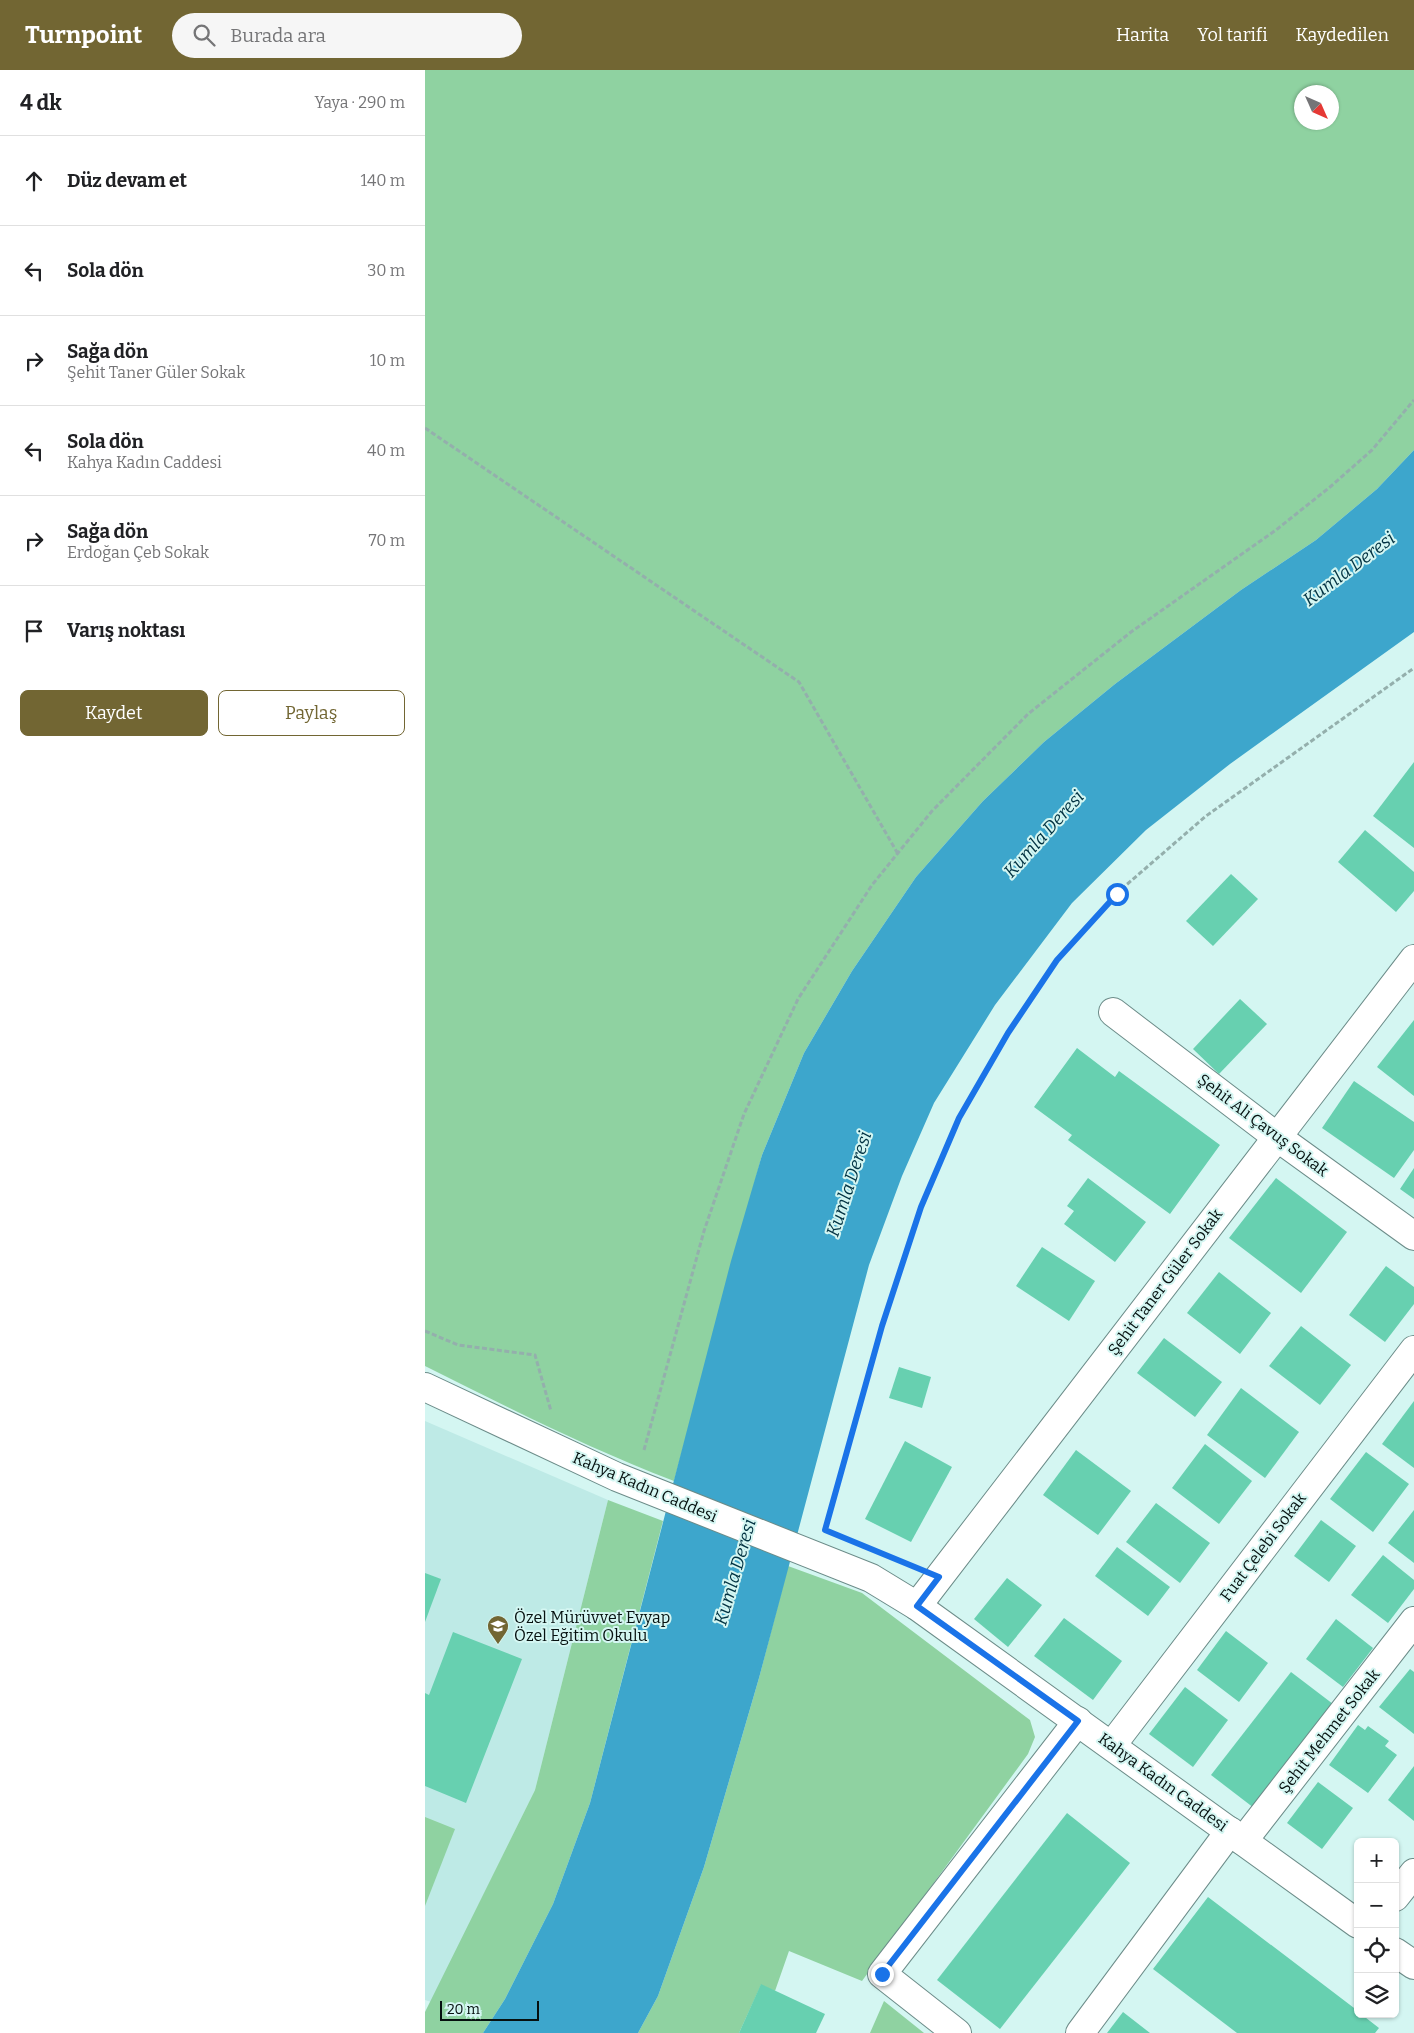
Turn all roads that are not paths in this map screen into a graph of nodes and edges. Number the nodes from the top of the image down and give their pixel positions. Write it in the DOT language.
graph roads {
  1 [pos="1414,959"];
  2 [pos="1113,1012"];
  3 [pos="1277,1136"];
  4 [pos="1414,1236"];
  5 [pos="1414,1350"];
  6 [pos="425,1387"];
  7 [pos="917,1606"];
  8 [pos="1414,1621"];
  9 [pos="1078,1721"];
  10 [pos="1112,1745"];
  11 [pos="1236,1836"];
  12 [pos="1414,1873"];
  13 [pos="1399,1892"];
  14 [pos="1354,1921"];
  15 [pos="1399,1955"];
  16 [pos="1414,1965"];
  17 [pos="957,2033"];
  18 [pos="1080,2033"];
  1 -- 3 [label="street, Şehit Taner Güler Sokak"];
  2 -- 3 [label="street, Şehit Ali Çavuş Sokak"];
  3 -- 4 [label="street, Şehit Ali Çavuş Sokak"];
  3 -- 7 [label="street, Şehit Taner Güler Sokak"];
  5 -- 10 [label="street, Fuat Çelebi Sokak"];
  6 -- 7 [label="street, Kahya Kadın Caddesi"];
  7 -- 9 [label="street, Kahya Kadın Caddesi"];
  8 -- 11 [label="street, Şehit Mehmet Sokak"];
  9 -- 10 [label="street, Kahya Kadın Caddesi"];
  9 -- 17 [label="street"];
  10 -- 11 [label="street, Kahya Kadın Caddesi"];
  11 -- 14 [label="street, Kahya Kadın Caddesi"];
  11 -- 18 [label="street, Şehit Mehmet Sokak"];
  12 -- 13 [label="street"];
  15 -- 16 [label="street"];
}
